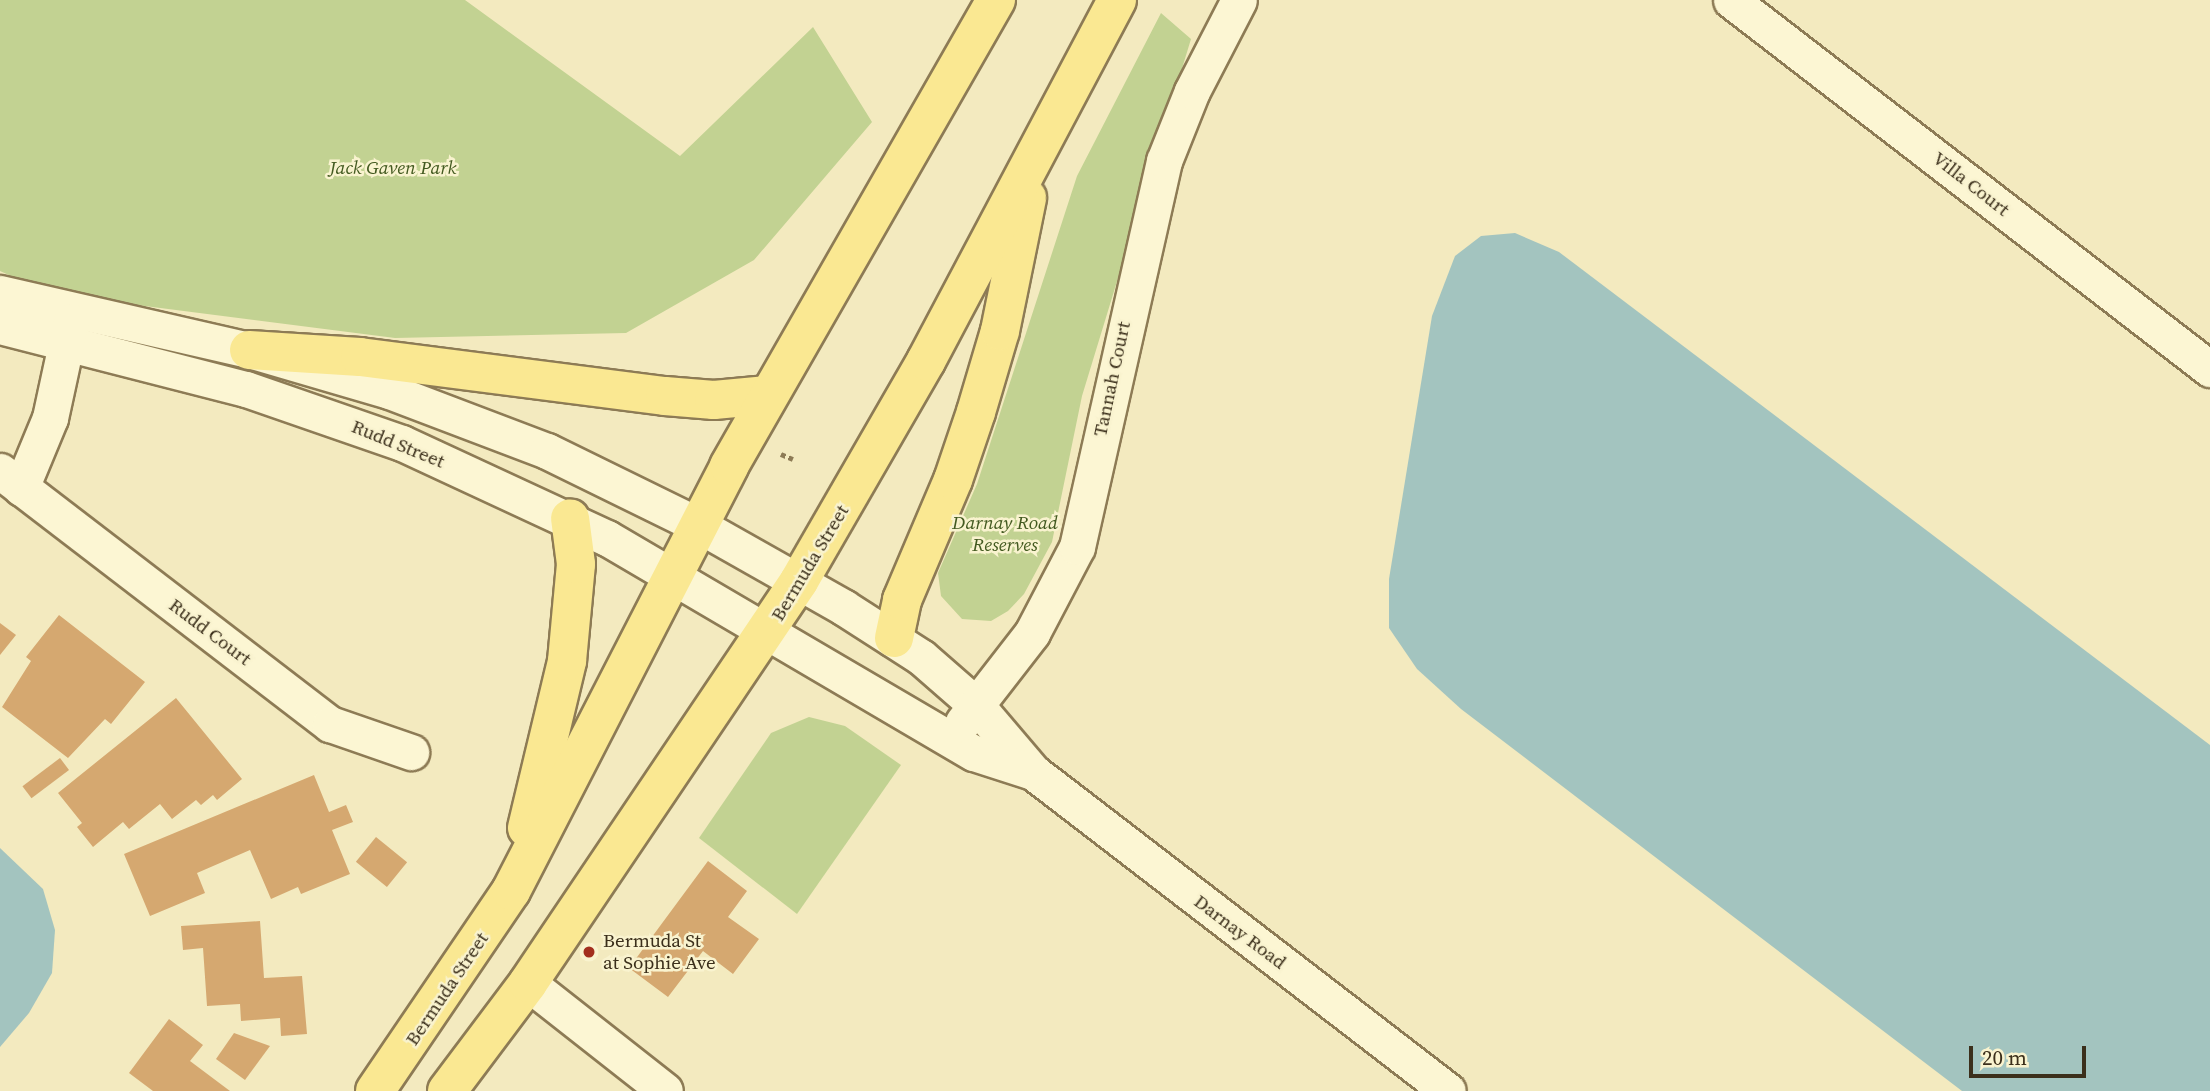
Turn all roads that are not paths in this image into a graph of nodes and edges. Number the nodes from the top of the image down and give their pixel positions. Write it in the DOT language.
graph roads {
  1 [pos="996,0"];
  2 [pos="1117,0"];
  3 [pos="1240,0"];
  4 [pos="1731,0"];
  5 [pos="1035,159"];
  6 [pos="0,293"];
  7 [pos="0,326"];
  8 [pos="70,327"];
  9 [pos="249,350"];
  10 [pos="2210,369"];
  11 [pos="768,395"];
  12 [pos="10,480"];
  13 [pos="570,518"];
  14 [pos="698,525"];
  15 [pos="670,575"];
  16 [pos="799,581"];
  17 [pos="767,634"];
  18 [pos="894,638"];
  19 [pos="976,705"];
  20 [pos="949,739"];
  21 [pos="411,752"];
  22 [pos="1033,772"];
  23 [pos="511,891"];
  24 [pos="528,983"];
  25 [pos="375,1091"];
  26 [pos="447,1091"];
  27 [pos="665,1091"];
  28 [pos="1448,1091"];
  1 -- 11 [label="main road, Bermuda Street"];
  2 -- 5 [label="main road, Bermuda Street"];
  3 -- 19 [label="street, Tannah Court"];
  4 -- 10 [label="street, Villa Court"];
  5 -- 16 [label="main road, Bermuda Street"];
  5 -- 18 [label="main road"];
  6 -- 8 [label="street, Rudd Street"];
  7 -- 8 [label="street, Rudd Street"];
  8 -- 9 [label="street, Rudd Street"];
  8 -- 12 [label="street, Rudd Court"];
  8 -- 13 [label="street, Rudd Street"];
  9 -- 11 [label="main road"];
  9 -- 14 [label="street, Rudd Street"];
  11 -- 14 [label="main road, Bermuda Street"];
  12 -- 21 [label="street, Rudd Court"];
  13 -- 15 [label="street, Rudd Street"];
  13 -- 23 [label="main road"];
  14 -- 15 [label="main road, Bermuda Street"];
  14 -- 16 [label="street, Darnay Road"];
  15 -- 17 [label="street, Rudd Street"];
  15 -- 23 [label="main road, Bermuda Street"];
  16 -- 17 [label="main road, Bermuda Street"];
  16 -- 18 [label="street, Darnay Road"];
  17 -- 20 [label="street, Darnay Road"];
  17 -- 24 [label="main road, Bermuda Street"];
  18 -- 19 [label="street, Darnay Road"];
  19 -- 20 [label="street, Tannah Court"];
  19 -- 22 [label="street, Darnay Road"];
  20 -- 22 [label="street, Darnay Road"];
  22 -- 28 [label="street, Darnay Road"];
  23 -- 25 [label="main road, Bermuda Street"];
  24 -- 26 [label="main road, Bermuda Street"];
  24 -- 27 [label="street"];
}
